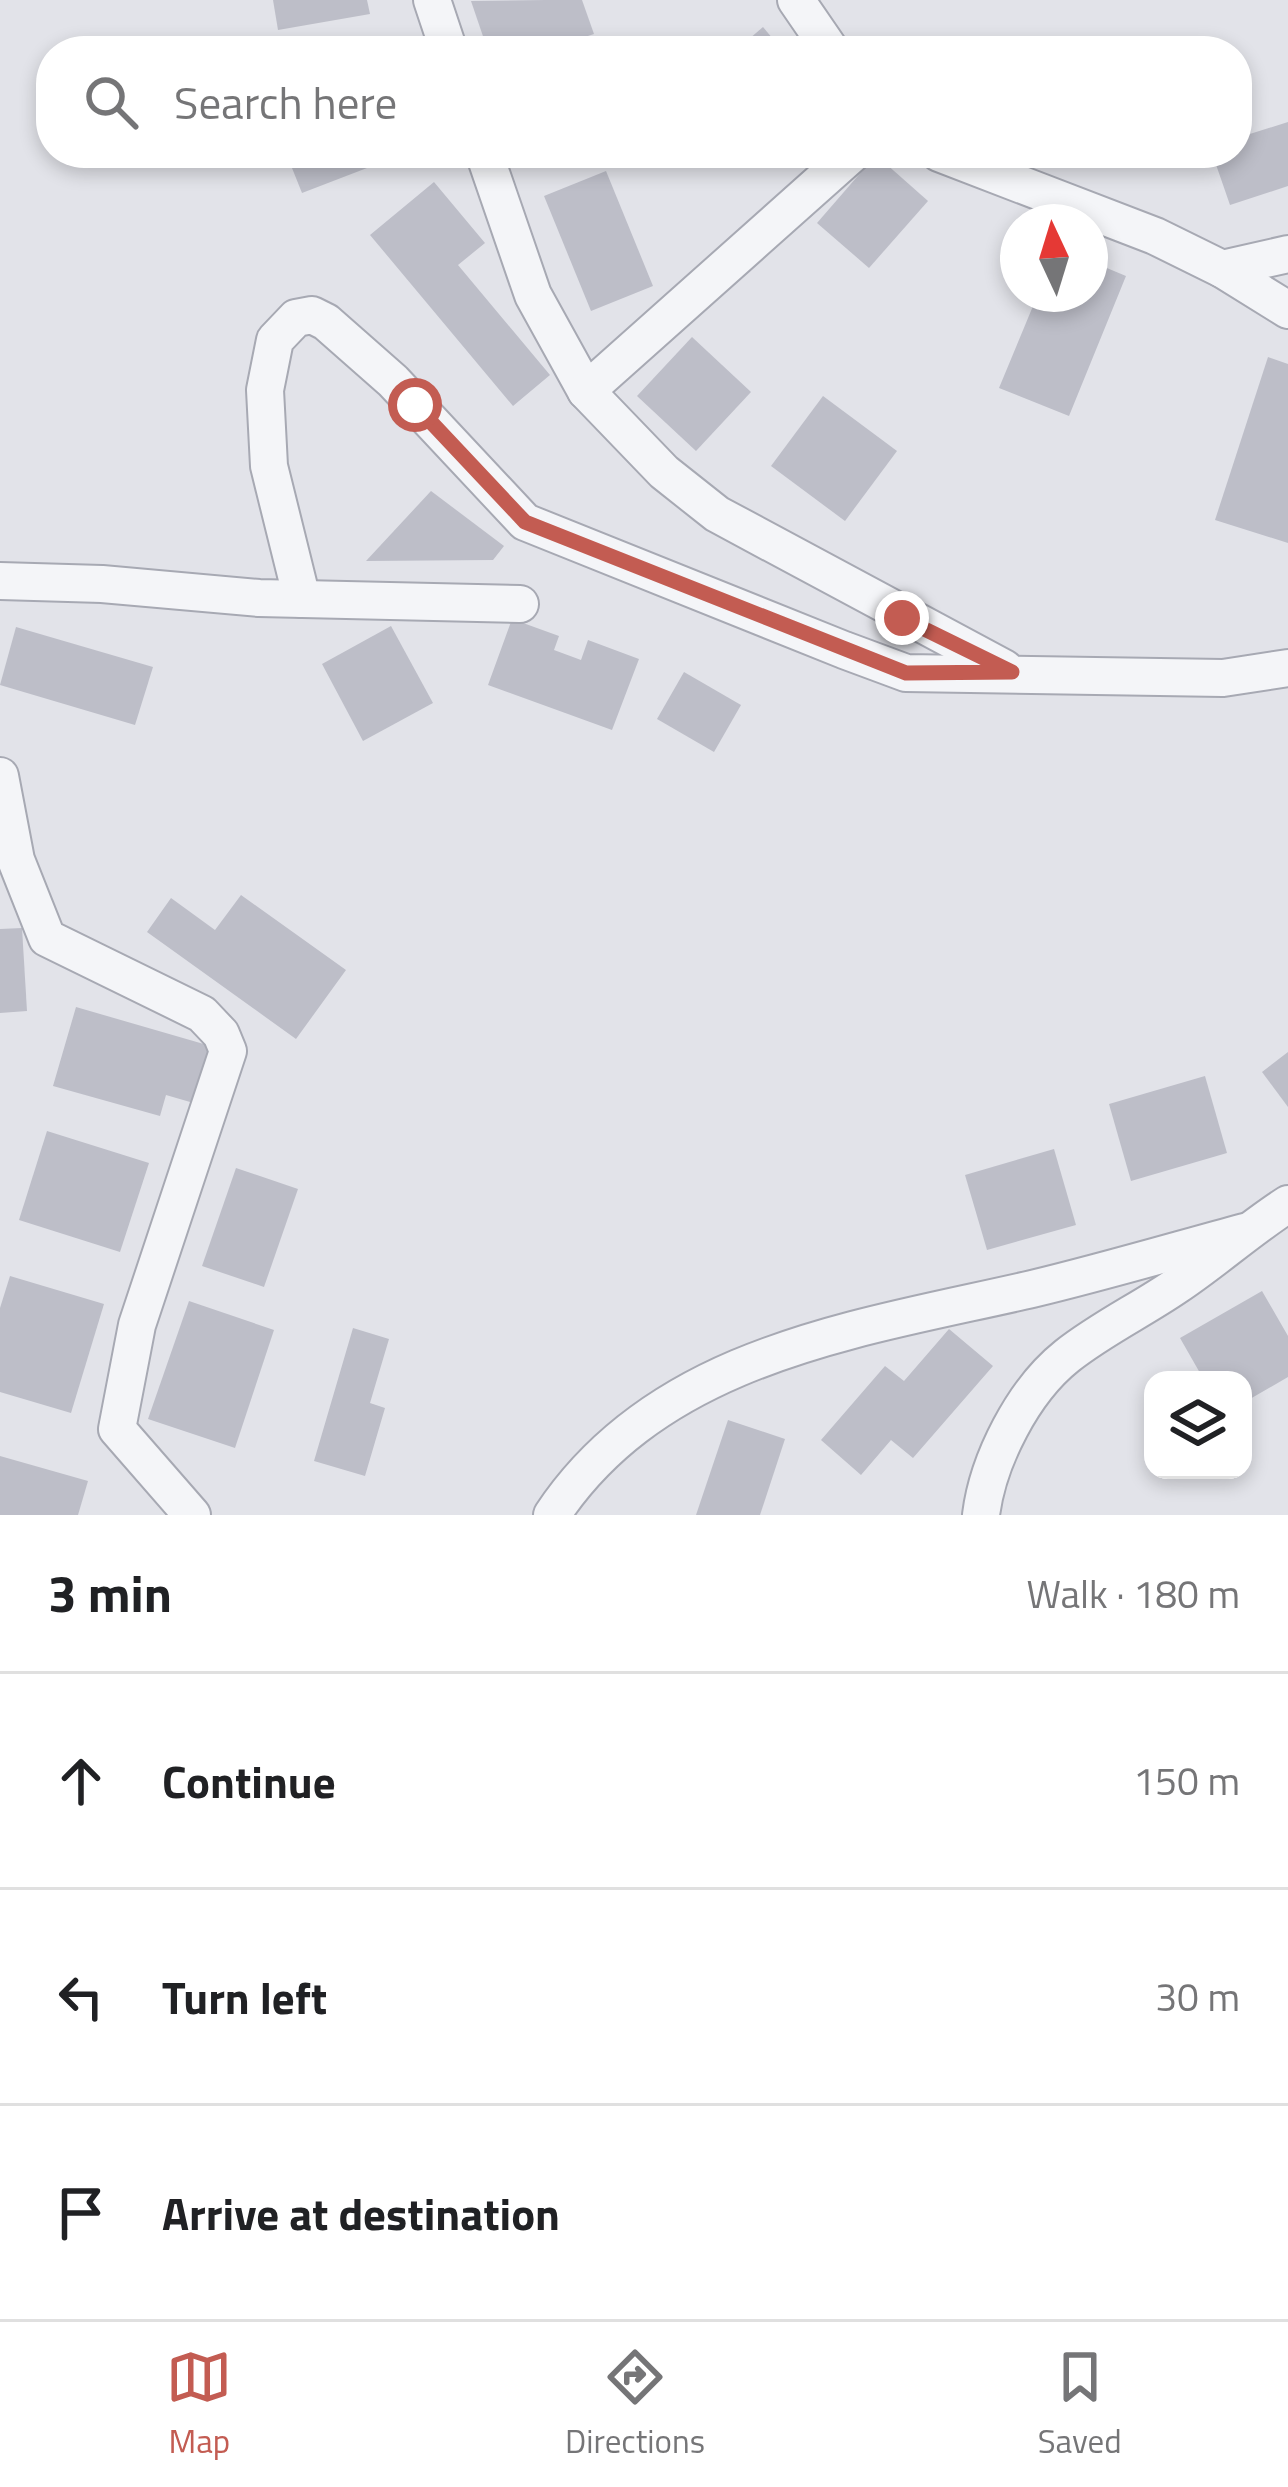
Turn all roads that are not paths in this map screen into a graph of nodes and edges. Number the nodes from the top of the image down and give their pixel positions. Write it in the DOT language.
graph roads {
  1 [pos="432,0"];
  2 [pos="796,0"];
  3 [pos="444,36"];
  4 [pos="821,36"];
  5 [pos="489,168"];
  6 [pos="836,168"];
  7 [pos="978,168"];
  8 [pos="1288,254"];
  9 [pos="1222,269"];
  10 [pos="1288,310"];
  11 [pos="586,391"];
  12 [pos="0,581"];
  13 [pos="302,599"];
  14 [pos="520,604"];
  15 [pos="1288,668"];
  16 [pos="1012,672"];
  17 [pos="0,776"];
  18 [pos="1288,1204"];
  19 [pos="1244,1232"];
  20 [pos="192,1515"];
  21 [pos="552,1515"];
  22 [pos="981,1515"];
  1 -- 3 [label="street"];
  2 -- 4 [label="street"];
  5 -- 11 [label="street"];
  6 -- 11 [label="street"];
  7 -- 9 [label="street"];
  8 -- 9 [label="street"];
  9 -- 10 [label="street"];
  11 -- 16 [label="street"];
  12 -- 13 [label="street"];
  13 -- 14 [label="street"];
  13 -- 16 [label="street"];
  15 -- 16 [label="street"];
  17 -- 20 [label="street"];
  18 -- 19 [label="street"];
  19 -- 21 [label="street"];
  19 -- 22 [label="street"];
}
